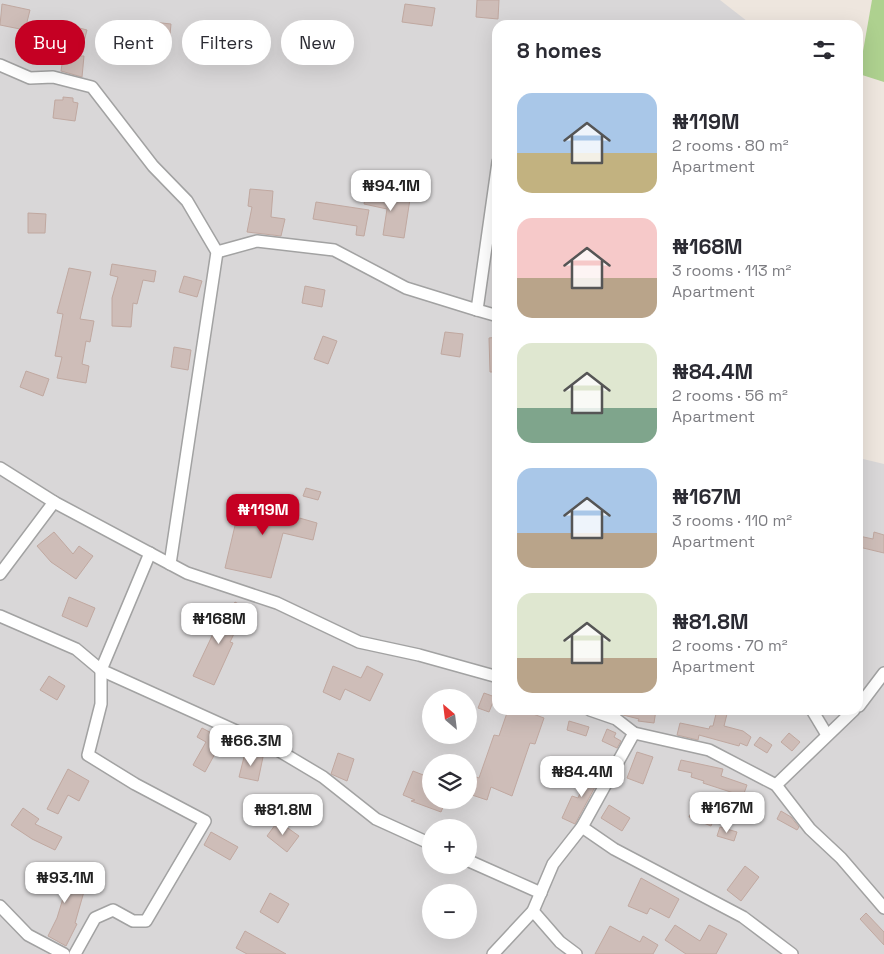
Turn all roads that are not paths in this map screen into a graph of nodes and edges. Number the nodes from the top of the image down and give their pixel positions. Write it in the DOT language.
graph roads {
  1 [pos="0,65"];
  2 [pos="492,206"];
  3 [pos="217,252"];
  4 [pos="478,310"];
  5 [pos="492,314"];
  6 [pos="0,468"];
  7 [pos="54,502"];
  8 [pos="150,553"];
  9 [pos="170,564"];
  10 [pos="0,574"];
  11 [pos="0,616"];
  12 [pos="101,670"];
  13 [pos="884,673"];
  14 [pos="492,675"];
  15 [pos="863,701"];
  16 [pos="604,715"];
  17 [pos="815,715"];
  18 [pos="849,715"];
  19 [pos="634,733"];
  20 [pos="827,735"];
  21 [pos="776,785"];
  22 [pos="582,827"];
  23 [pos="422,840"];
  24 [pos="477,865"];
  25 [pos="541,893"];
  26 [pos="0,906"];
  27 [pos="884,908"];
  28 [pos="533,911"];
  29 [pos="64,954"];
  30 [pos="75,954"];
  31 [pos="493,954"];
  32 [pos="576,954"];
  33 [pos="792,954"];
  1 -- 3 [label="street"];
  2 -- 4 [label="street"];
  3 -- 4 [label="street"];
  3 -- 9 [label="street"];
  4 -- 5 [label="street"];
  6 -- 7 [label="street"];
  7 -- 8 [label="street"];
  7 -- 10 [label="street"];
  8 -- 9 [label="street"];
  8 -- 12 [label="street"];
  9 -- 14 [label="street"];
  11 -- 12 [label="street"];
  12 -- 23 [label="street"];
  12 -- 30 [label="street"];
  13 -- 15 [label="street"];
  16 -- 19 [label="street"];
  17 -- 20 [label="street"];
  18 -- 20 [label="street"];
  19 -- 21 [label="street"];
  19 -- 22 [label="street"];
  20 -- 21 [label="street"];
  21 -- 27 [label="street"];
  22 -- 25 [label="street"];
  22 -- 33 [label="street"];
  24 -- 25 [label="street"];
  25 -- 28 [label="street"];
  26 -- 29 [label="street"];
  28 -- 31 [label="street"];
  28 -- 32 [label="street"];
}
